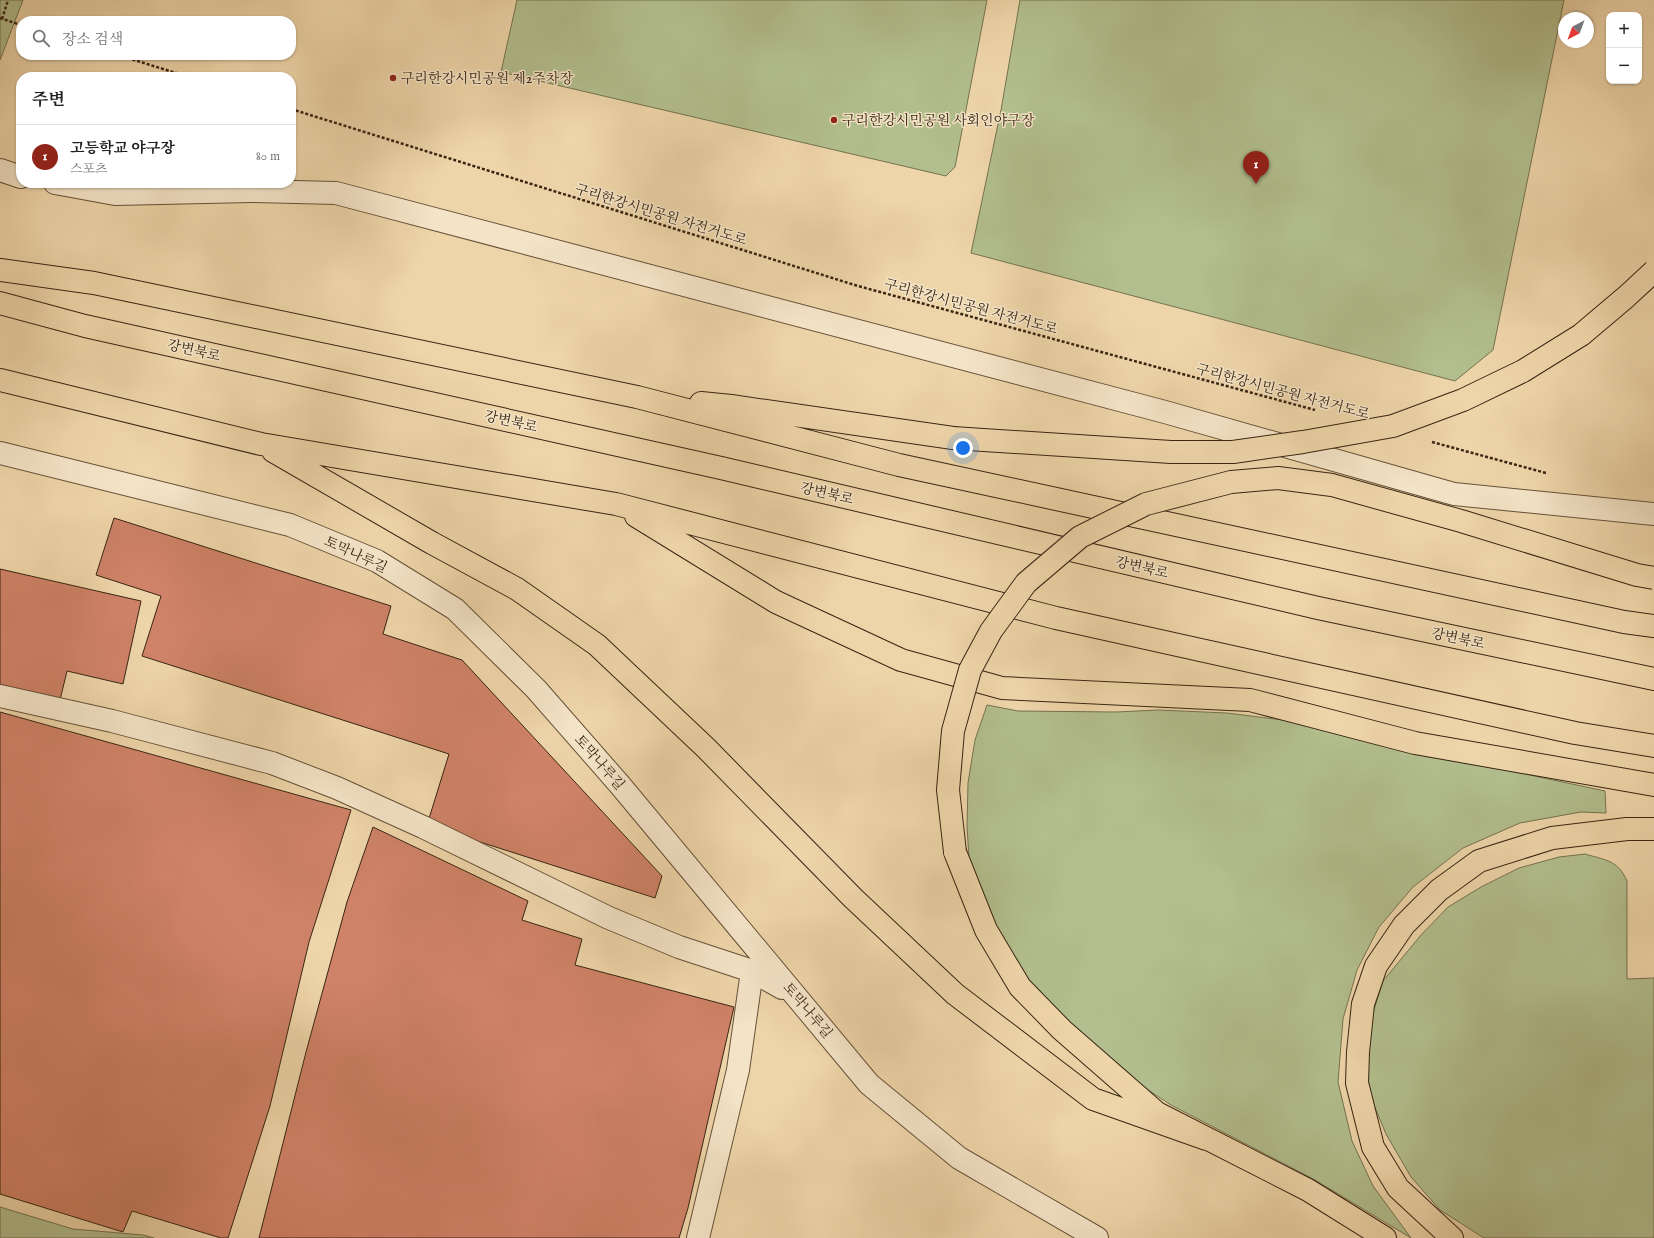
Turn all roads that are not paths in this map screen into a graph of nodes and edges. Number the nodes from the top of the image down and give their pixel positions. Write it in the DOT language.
graph roads {
  1 [pos="0,170"];
  2 [pos="16,175"];
  3 [pos="82,188"];
  4 [pos="0,270"];
  5 [pos="1654,270"];
  6 [pos="0,303"];
  7 [pos="0,380"];
  8 [pos="637,397"];
  9 [pos="261,444"];
  10 [pos="0,453"];
  11 [pos="616,504"];
  12 [pos="1654,514"];
  13 [pos="1654,578"];
  14 [pos="1654,626"];
  15 [pos="1654,680"];
  16 [pos="0,696"];
  17 [pos="1654,746"];
  18 [pos="1654,785"];
  19 [pos="1654,829"];
  20 [pos="752,970"];
  21 [pos="798,998"];
  22 [pos="1206,1139"];
  23 [pos="698,1238"];
  24 [pos="1097,1238"];
  25 [pos="1385,1238"];
  26 [pos="1452,1238"];
  1 -- 2 [label="street"];
  3 -- 12 [label="street"];
  4 -- 8 [label="highway"];
  5 -- 8 [label="highway, bridge"];
  6 -- 15 [label="highway, 강변북로"];
  7 -- 9 [label="highway"];
  8 -- 14 [label="highway"];
  9 -- 11 [label="highway"];
  9 -- 22 [label="highway"];
  10 -- 21 [label="street, 토막나루길"];
  11 -- 17 [label="highway"];
  11 -- 18 [label="highway"];
  13 -- 22 [label="highway, bridge"];
  16 -- 20 [label="street"];
  19 -- 26 [label="highway"];
  20 -- 21 [label="street"];
  20 -- 23 [label="street"];
  21 -- 24 [label="street, 토막나루길"];
  22 -- 25 [label="highway"];
}
